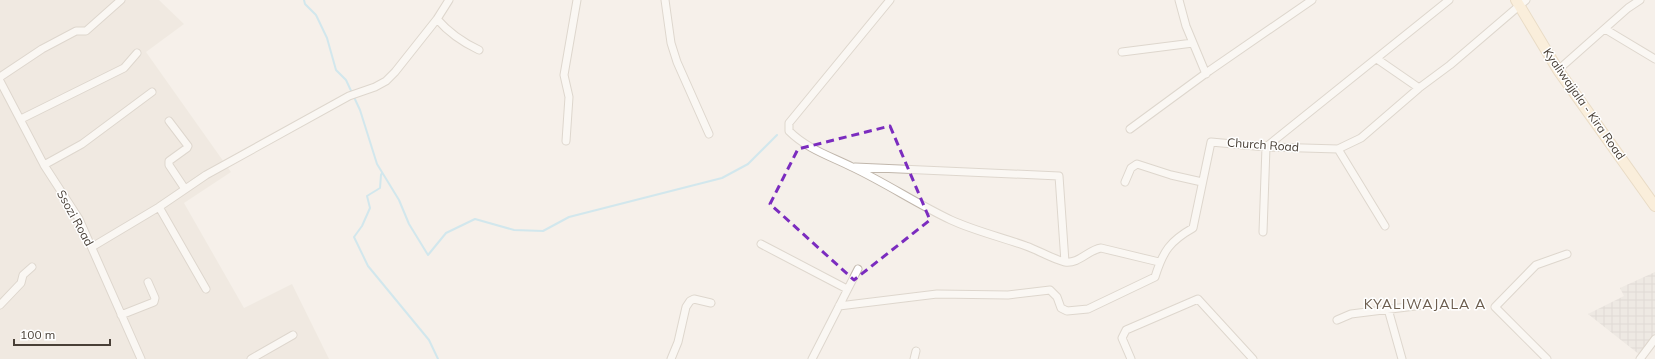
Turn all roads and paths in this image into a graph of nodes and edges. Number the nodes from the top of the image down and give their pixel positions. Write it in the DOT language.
graph roads {
  1 [pos="121,0"];
  2 [pos="449,0"];
  3 [pos="577,0"];
  4 [pos="665,0"];
  5 [pos="890,0"];
  6 [pos="1179,0"];
  7 [pos="1312,0"];
  8 [pos="1450,0"];
  9 [pos="1640,0"];
  10 [pos="1520,2"];
  11 [pos="437,19"];
  12 [pos="1605,29"];
  13 [pos="1193,43"];
  14 [pos="479,50"];
  15 [pos="1122,52"];
  16 [pos="138,53"];
  17 [pos="1377,59"];
  18 [pos="1655,59"];
  19 [pos="1558,70"];
  20 [pos="1206,74"];
  21 [pos="0,81"];
  22 [pos="1419,88"];
  23 [pos="152,92"];
  24 [pos="21,119"];
  25 [pos="169,121"];
  26 [pos="1130,129"];
  27 [pos="709,134"];
  28 [pos="566,142"];
  29 [pos="1266,147"];
  30 [pos="1338,149"];
  31 [pos="44,165"];
  32 [pos="852,167"];
  33 [pos="1125,182"];
  34 [pos="1202,182"];
  35 [pos="185,189"];
  36 [pos="1654,200"];
  37 [pos="158,207"];
  38 [pos="1385,226"];
  39 [pos="1263,232"];
  40 [pos="761,244"];
  41 [pos="92,247"];
  42 [pos="1567,254"];
  43 [pos="1065,262"];
  44 [pos="1159,262"];
  45 [pos="32,267"];
  46 [pos="858,269"];
  47 [pos="148,282"];
  48 [pos="206,289"];
  49 [pos="847,290"];
  50 [pos="711,303"];
  51 [pos="0,305"];
  52 [pos="1423,305"];
  53 [pos="839,306"];
  54 [pos="1388,309"];
  55 [pos="121,315"];
  56 [pos="1337,320"];
  57 [pos="293,334"];
  58 [pos="1655,339"];
  59 [pos="916,351"];
  60 [pos="141,359"];
  61 [pos="251,359"];
  62 [pos="671,359"];
  63 [pos="812,359"];
  64 [pos="914,359"];
  65 [pos="1131,359"];
  66 [pos="1253,359"];
  67 [pos="1402,359"];
  68 [pos="1547,359"];
  69 [pos="1640,359"];
  1 -- 21 [label="street"];
  2 -- 11 [label="street"];
  3 -- 28 [label="street"];
  4 -- 27 [label="street"];
  5 -- 32 [label="street"];
  6 -- 13 [label="street"];
  7 -- 20 [label="street"];
  8 -- 17 [label="street"];
  9 -- 12 [label="street"];
  10 -- 19 [label="street, Kyaliwajjala - Kira Road"];
  10 -- 22 [label="street, Church Road"];
  11 -- 14 [label="street"];
  11 -- 35 [label="street"];
  12 -- 18 [label="street"];
  12 -- 19 [label="street"];
  13 -- 15 [label="street"];
  13 -- 20 [label="street"];
  16 -- 24 [label="street"];
  17 -- 22 [label="street"];
  17 -- 29 [label="street"];
  19 -- 36 [label="street, Kyaliwajjala - Kira Road"];
  20 -- 26 [label="street"];
  21 -- 24 [label="street, Ssozi Road"];
  22 -- 30 [label="street, Church Road"];
  23 -- 31 [label="street"];
  24 -- 31 [label="street, Ssozi Road"];
  25 -- 35 [label="street"];
  29 -- 30 [label="street, Church Road"];
  29 -- 34 [label="street, Church Road"];
  29 -- 39 [label="street"];
  30 -- 38 [label="street"];
  31 -- 41 [label="street, Ssozi Road"];
  32 -- 43 [label="street"];
  32 -- 43 [label="street"];
  33 -- 34 [label="street"];
  34 -- 44 [label="street, Church Road"];
  35 -- 37 [label="street"];
  37 -- 41 [label="street"];
  37 -- 48 [label="street"];
  40 -- 49 [label="street"];
  41 -- 55 [label="street, Ssozi Road"];
  42 -- 68 [label="street"];
  43 -- 44 [label="street"];
  44 -- 53 [label="street, Church Road"];
  45 -- 51 [label="street"];
  46 -- 49 [label="street"];
  47 -- 55 [label="street"];
  49 -- 53 [label="street"];
  50 -- 62 [label="street"];
  52 -- 54 [label="street"];
  53 -- 63 [label="street"];
  54 -- 56 [label="street"];
  54 -- 67 [label="street"];
  55 -- 60 [label="street, Ssozi Road"];
  57 -- 61 [label="street"];
  58 -- 69 [label="street"];
  59 -- 64 [label="street"];
  65 -- 66 [label="street"];
}
